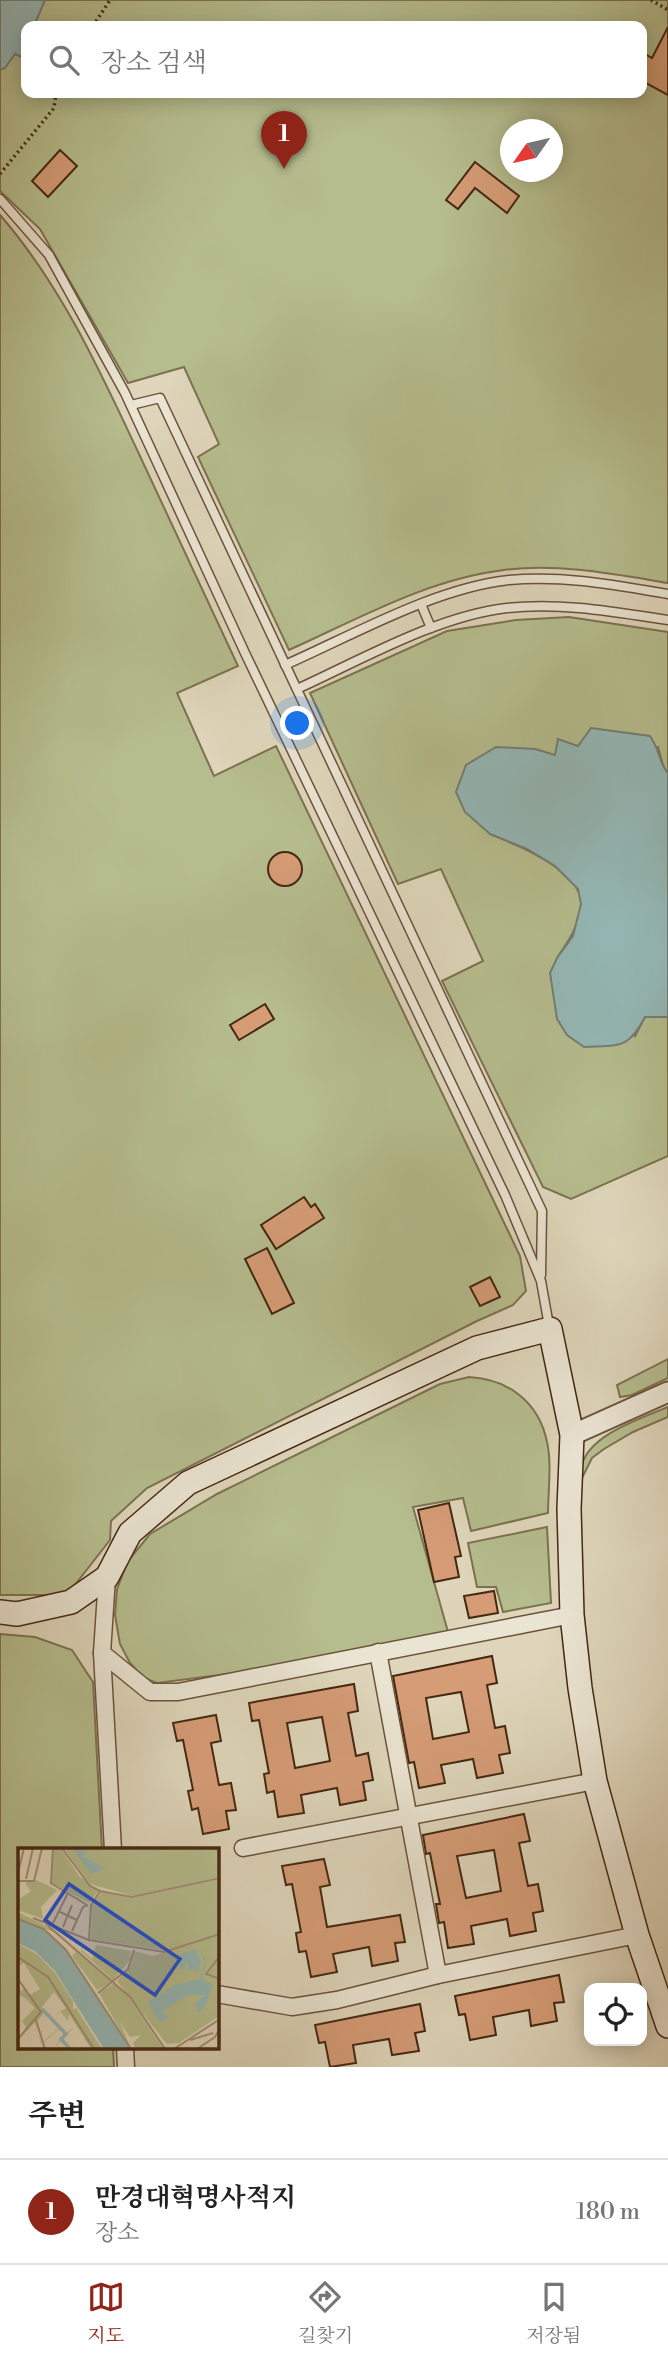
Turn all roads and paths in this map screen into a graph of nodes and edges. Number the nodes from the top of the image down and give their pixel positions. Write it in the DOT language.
graph roads {
  1 [pos="110,0"];
  2 [pos="651,0"];
  3 [pos="668,10"];
  4 [pos="96,21"];
  5 [pos="55,98"];
  6 [pos="0,174"];
  7 [pos="0,199"];
  8 [pos="131,405"];
  9 [pos="668,594"];
  10 [pos="421,604"];
  11 [pos="668,620"];
  12 [pos="431,628"];
  13 [pos="285,665"];
  14 [pos="297,690"];
  15 [pos="541,1282"];
  16 [pos="550,1329"];
  17 [pos="668,1392"];
  18 [pos="572,1436"];
  19 [pos="107,1577"];
  20 [pos="0,1612"];
  21 [pos="572,1615"];
  22 [pos="378,1652"];
  23 [pos="102,1654"];
  24 [pos="595,1781"];
  25 [pos="409,1816"];
  26 [pos="113,1848"];
  27 [pos="243,1848"];
  28 [pos="637,1935"];
  29 [pos="438,1975"];
  30 [pos="219,1994"];
  31 [pos="668,2026"];
  1 -- 4 [label="path"];
  2 -- 3 [label="path"];
  5 -- 6 [label="path"];
  7 -- 8 [label="lane"];
  8 -- 13 [label="lane"];
  8 -- 15 [label="lane"];
  9 -- 10 [label="lane"];
  10 -- 12 [label="lane"];
  10 -- 13 [label="lane"];
  11 -- 12 [label="lane"];
  12 -- 14 [label="lane"];
  13 -- 14 [label="lane"];
  14 -- 15 [label="lane"];
  15 -- 16 [label="lane"];
  16 -- 18 [label="main road"];
  16 -- 19 [label="main road"];
  17 -- 18 [label="street"];
  18 -- 21 [label="main road"];
  19 -- 20 [label="main road"];
  19 -- 23 [label="street"];
  21 -- 22 [label="street"];
  21 -- 24 [label="main road"];
  22 -- 23 [label="street"];
  22 -- 25 [label="street"];
  23 -- 26 [label="street"];
  24 -- 25 [label="street"];
  24 -- 28 [label="main road"];
  25 -- 27 [label="street"];
  25 -- 29 [label="street"];
  28 -- 29 [label="street"];
  28 -- 31 [label="main road"];
  29 -- 30 [label="street"];
}
